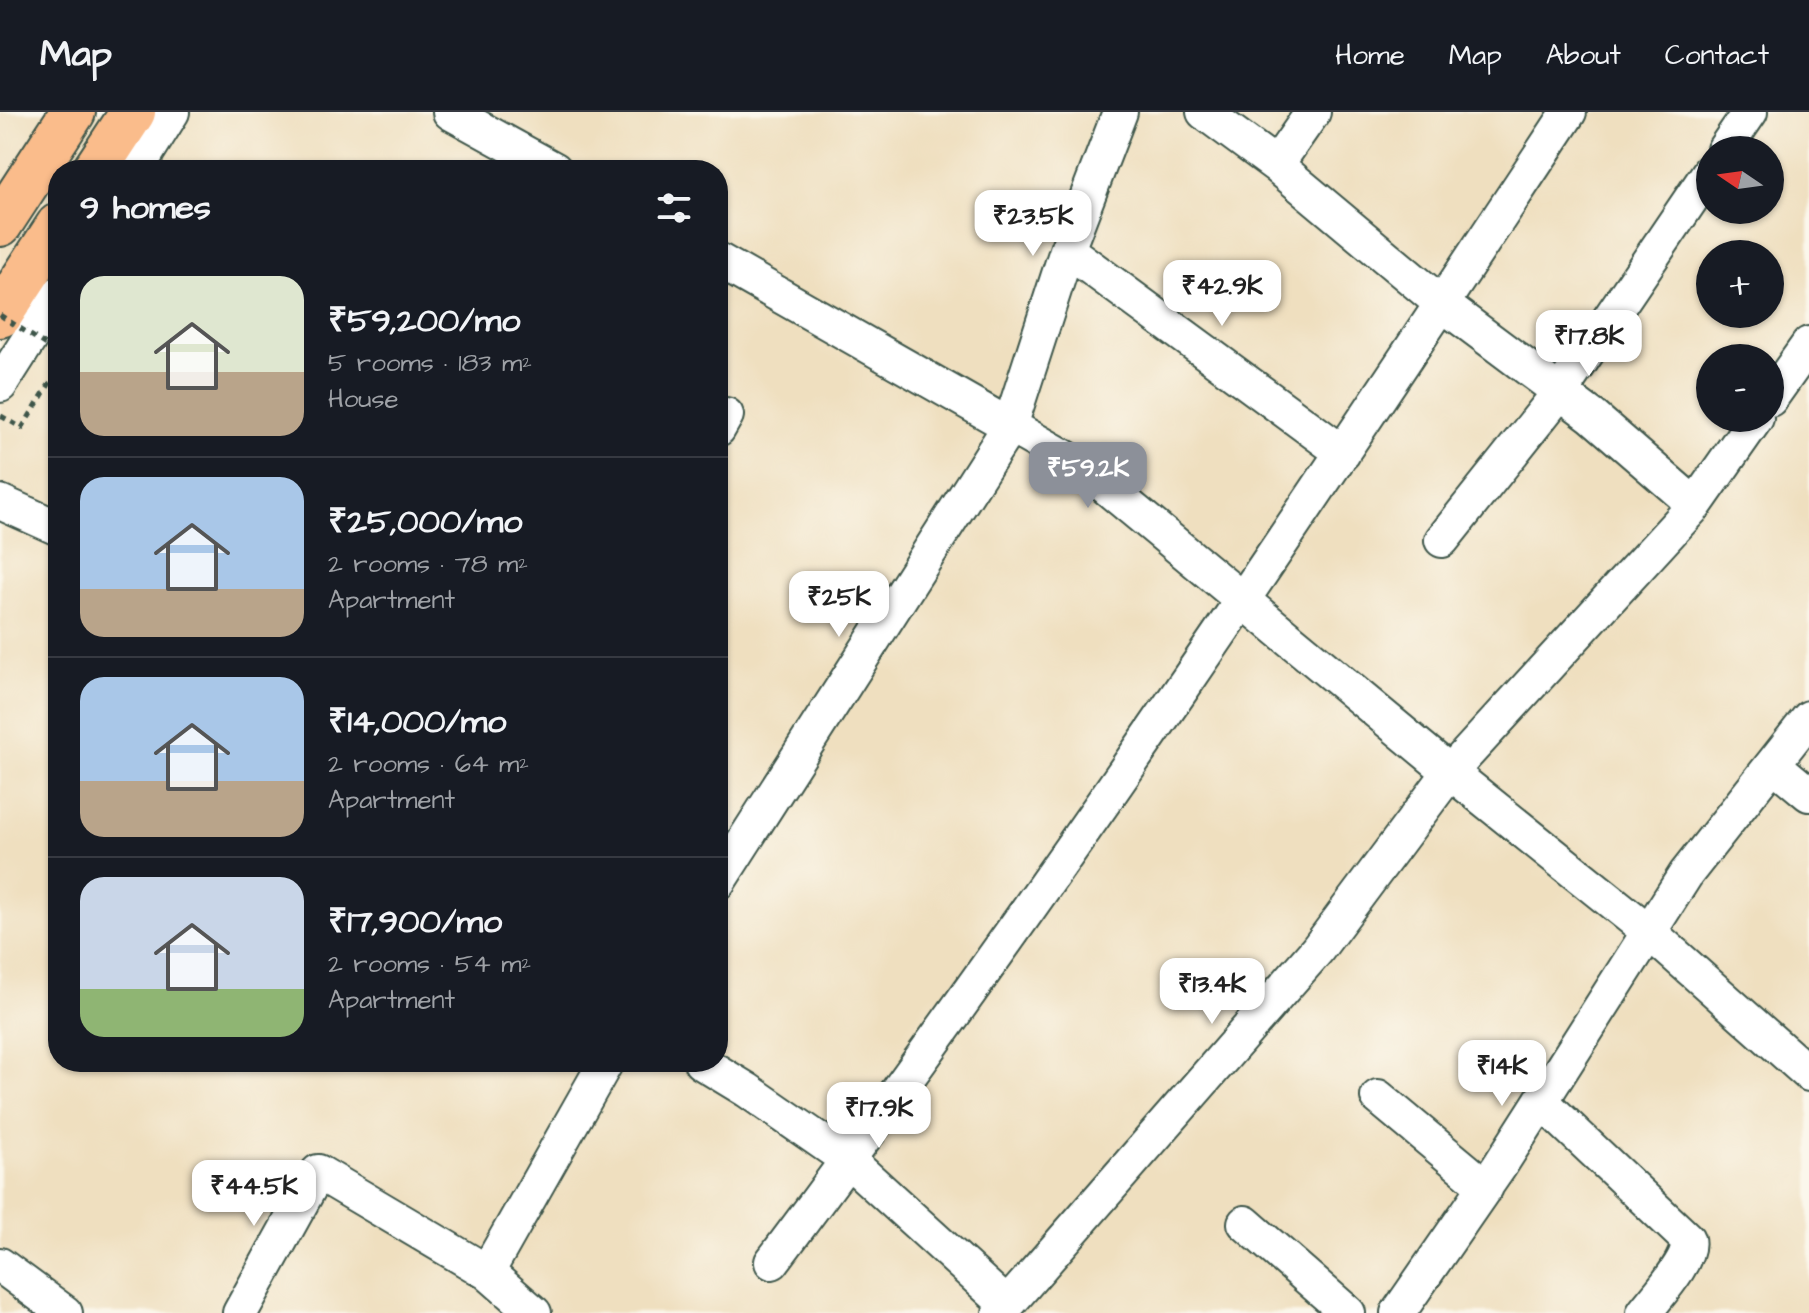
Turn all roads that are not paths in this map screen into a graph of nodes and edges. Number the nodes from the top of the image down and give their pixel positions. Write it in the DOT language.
graph roads {
  1 [pos="73,112"];
  2 [pos="133,112"];
  3 [pos="172,112"];
  4 [pos="450,112"];
  5 [pos="1120,112"];
  6 [pos="1204,112"];
  7 [pos="1313,112"];
  8 [pos="1569,112"];
  9 [pos="1750,112"];
  10 [pos="1734,136"];
  11 [pos="102,160"];
  12 [pos="142,160"];
  13 [pos="537,160"];
  14 [pos="1276,165"];
  15 [pos="1696,192"];
  16 [pos="0,224"];
  17 [pos="48,241"];
  18 [pos="1067,250"];
  19 [pos="728,266"];
  20 [pos="1442,304"];
  21 [pos="48,310"];
  22 [pos="0,315"];
  23 [pos="1809,344"];
  24 [pos="1784,379"];
  25 [pos="0,385"];
  26 [pos="1560,392"];
  27 [pos="1010,426"];
  28 [pos="1746,432"];
  29 [pos="1343,453"];
  30 [pos="0,502"];
  31 [pos="1695,505"];
  32 [pos="48,524"];
  33 [pos="1442,540"];
  34 [pos="1243,601"];
  35 [pos="1809,718"];
  36 [pos="1774,765"];
  37 [pos="1450,772"];
  38 [pos="1809,794"];
  39 [pos="728,866"];
  40 [pos="1648,931"];
  41 [pos="600,1072"];
  42 [pos="717,1072"];
  43 [pos="1809,1074"];
  44 [pos="1378,1097"];
  45 [pos="1541,1101"];
  46 [pos="848,1160"];
  47 [pos="1486,1187"];
  48 [pos="1245,1223"];
  49 [pos="772,1262"];
  50 [pos="0,1265"];
  51 [pos="487,1272"];
  52 [pos="1003,1309"];
  53 [pos="65,1313"];
  54 [pos="240,1313"];
  55 [pos="534,1313"];
  56 [pos="1348,1313"];
  57 [pos="1398,1313"];
  58 [pos="1644,1313"];
  1 -- 16 [label="highway"];
  2 -- 11 [label="highway"];
  3 -- 12 [label="street"];
  4 -- 13 [label="street"];
  5 -- 18 [label="street"];
  6 -- 14 [label="street"];
  7 -- 14 [label="street"];
  8 -- 20 [label="street"];
  9 -- 10 [label="street"];
  14 -- 20 [label="street"];
  15 -- 26 [label="street"];
  17 -- 22 [label="highway"];
  18 -- 27 [label="street"];
  18 -- 29 [label="street"];
  19 -- 27 [label="street"];
  20 -- 26 [label="street"];
  20 -- 29 [label="street"];
  21 -- 25 [label="street"];
  23 -- 24 [label="street"];
  26 -- 31 [label="street"];
  26 -- 33 [label="street"];
  27 -- 34 [label="street"];
  27 -- 39 [label="street"];
  28 -- 31 [label="street"];
  29 -- 34 [label="street"];
  30 -- 32 [label="street"];
  31 -- 37 [label="street"];
  34 -- 37 [label="street"];
  34 -- 46 [label="street"];
  35 -- 36 [label="street"];
  36 -- 38 [label="street"];
  36 -- 40 [label="street"];
  37 -- 40 [label="street"];
  37 -- 52 [label="street"];
  40 -- 43 [label="street"];
  40 -- 45 [label="street"];
  41 -- 51 [label="street"];
  42 -- 46 [label="street"];
  44 -- 47 [label="street"];
  45 -- 47 [label="street"];
  45 -- 58 [label="street"];
  46 -- 49 [label="street"];
  46 -- 52 [label="street"];
  47 -- 57 [label="street"];
  48 -- 56 [label="street"];
  50 -- 53 [label="street"];
  51 -- 54 [label="street"];
  51 -- 55 [label="street"];
}
